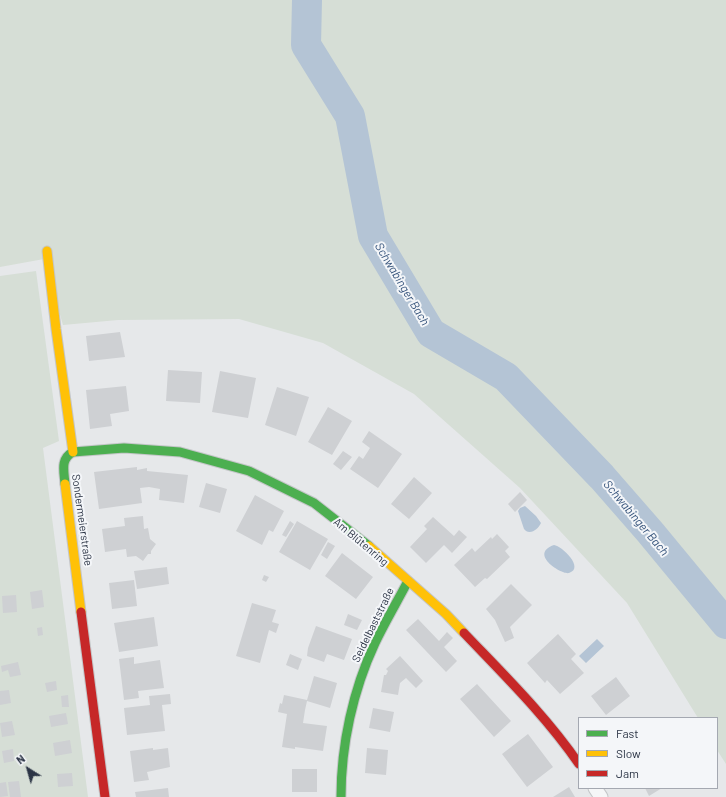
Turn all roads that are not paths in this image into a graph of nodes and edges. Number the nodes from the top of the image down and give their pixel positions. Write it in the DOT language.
graph roads {
  1 [pos="47,251"];
  2 [pos="73,452"];
  3 [pos="408,581"];
  4 [pos="578,763"];
  5 [pos="105,797"];
  6 [pos="341,797"];
  1 -- 2 [label="street"];
  2 -- 3 [label="street, Am Blütenring"];
  2 -- 5 [label="street, Sondermeierstraße"];
  3 -- 4 [label="street, Am Blütenring"];
  3 -- 6 [label="street, Seidelbaststraße"];
}
